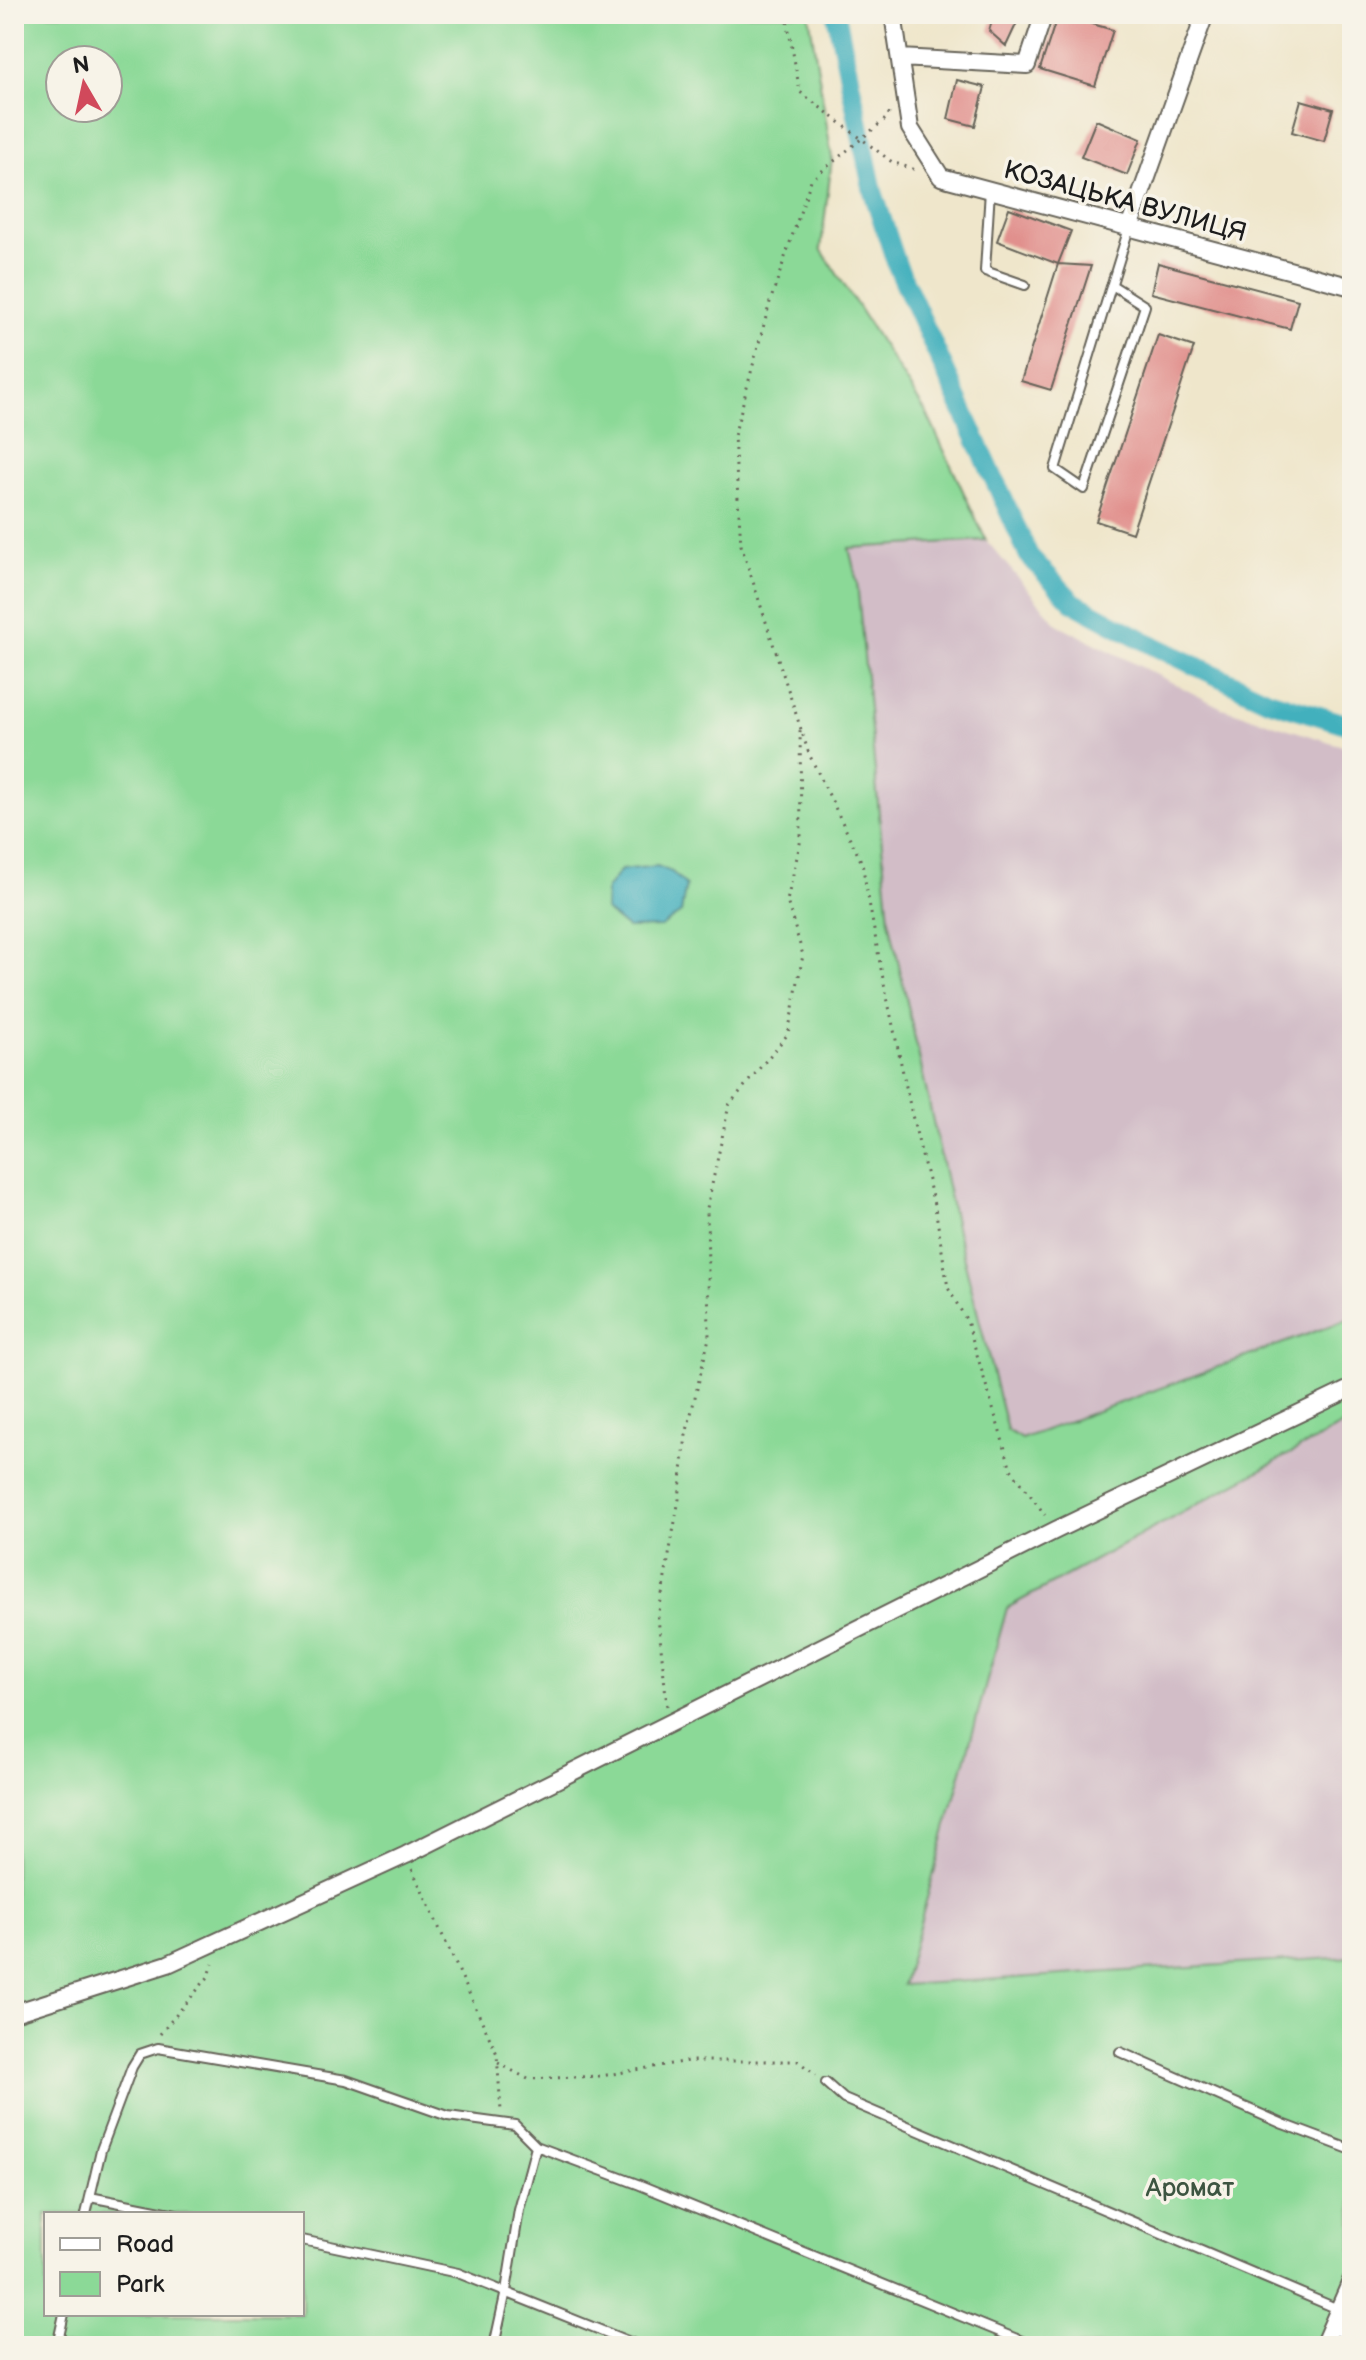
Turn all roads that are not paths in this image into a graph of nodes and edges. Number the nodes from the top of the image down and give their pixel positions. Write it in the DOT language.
graph roads {
  1 [pos="893,14"];
  2 [pos="1044,14"];
  3 [pos="1205,14"];
  4 [pos="900,58"];
  5 [pos="990,190"];
  6 [pos="1129,228"];
  7 [pos="1025,285"];
  8 [pos="1112,285"];
  9 [pos="1352,287"];
  10 [pos="1352,1388"];
  11 [pos="14,2013"];
  12 [pos="1120,2052"];
  13 [pos="826,2083"];
  14 [pos="536,2146"];
  15 [pos="1352,2150"];
  16 [pos="90,2197"];
  17 [pos="86,2212"];
  18 [pos="166,2212"];
  19 [pos="304,2240"];
  20 [pos="1352,2279"];
  21 [pos="506,2291"];
  22 [pos="1339,2310"];
  23 [pos="64,2316"];
  24 [pos="1331,2328"];
  25 [pos="1352,2337"];
  26 [pos="58,2344"];
  27 [pos="75,2346"];
  28 [pos="494,2346"];
  29 [pos="640,2346"];
  30 [pos="1034,2346"];
  31 [pos="1323,2346"];
  1 -- 4 [label="street"];
  2 -- 4 [label="street"];
  3 -- 6 [label="street"];
  4 -- 5 [label="street, КОЗАЦЬКА ВУЛИЦЯ"];
  5 -- 6 [label="street, КОЗАЦЬКА ВУЛИЦЯ"];
  5 -- 7 [label="lane"];
  6 -- 8 [label="lane"];
  6 -- 9 [label="street, КОЗАЦЬКА ВУЛИЦЯ"];
  8 -- 8 [label="lane"];
  10 -- 11 [label="street"];
  12 -- 15 [label="lane"];
  13 -- 22 [label="lane"];
  14 -- 16 [label="lane"];
  14 -- 21 [label="lane"];
  14 -- 30 [label="lane"];
  16 -- 17 [label="lane"];
  16 -- 18 [label="lane"];
  19 -- 21 [label="lane"];
  20 -- 22 [label="street"];
  21 -- 28 [label="lane"];
  21 -- 29 [label="lane"];
  22 -- 24 [label="street"];
  23 -- 26 [label="lane"];
  24 -- 25 [label="lane"];
  24 -- 31 [label="street"];
  26 -- 27 [label="lane"];
}
